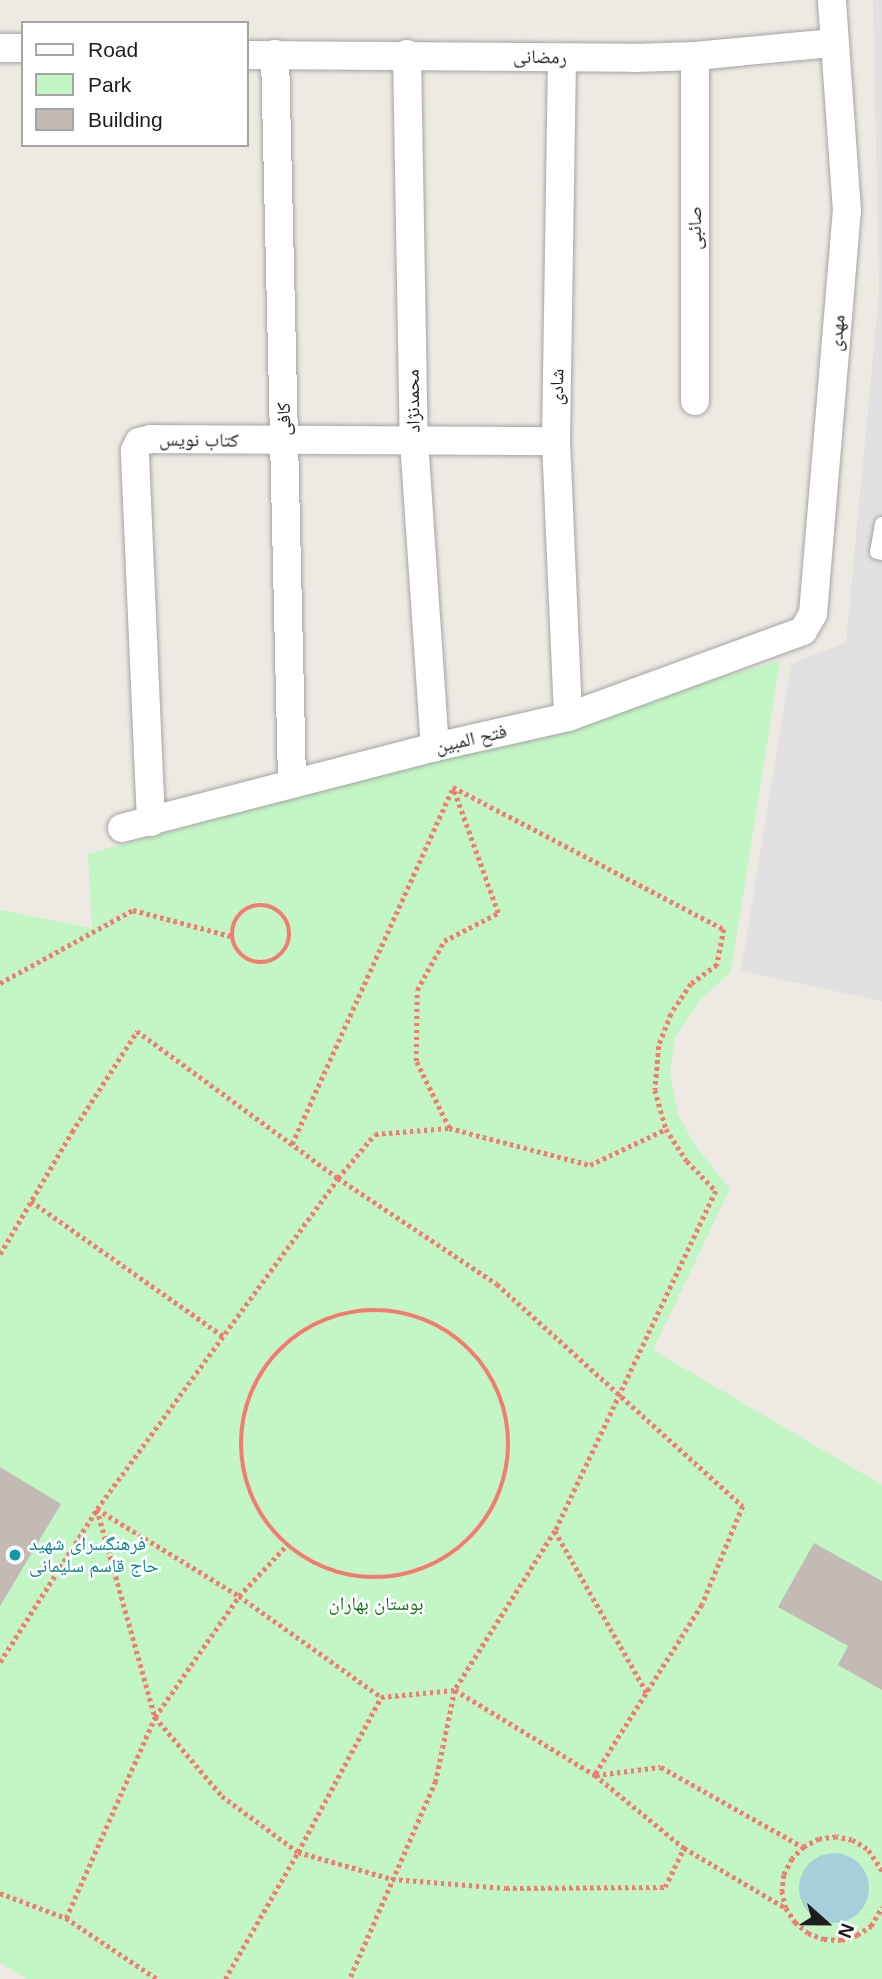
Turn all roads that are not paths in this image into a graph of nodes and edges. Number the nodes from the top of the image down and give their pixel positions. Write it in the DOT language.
graph roads {
  1 [pos="832,0"];
  2 [pos="834,43"];
  3 [pos="0,48"];
  4 [pos="21,48"];
  5 [pos="275,54"];
  6 [pos="407,54"];
  7 [pos="248,55"];
  8 [pos="695,56"];
  9 [pos="562,58"];
  10 [pos="695,401"];
  11 [pos="284,441"];
  12 [pos="414,441"];
  13 [pos="556,441"];
  14 [pos="882,524"];
  15 [pos="882,553"];
  16 [pos="809,624"];
  17 [pos="568,717"];
  18 [pos="435,747"];
  19 [pos="292,783"];
  20 [pos="151,822"];
  21 [pos="122,828"];
  1 -- 2 [label="street, مهدی"];
  2 -- 8 [label="street, رمضانی"];
  2 -- 16 [label="street, مهدی"];
  3 -- 4 [label="street"];
  5 -- 6 [label="street, رمضانی"];
  5 -- 7 [label="street, رمضانی"];
  5 -- 11 [label="street, کافی"];
  6 -- 9 [label="street, رمضانی"];
  6 -- 12 [label="street, محمدنژاد"];
  8 -- 9 [label="street, رمضانی"];
  8 -- 10 [label="street, صائبی"];
  9 -- 13 [label="street, شادی"];
  11 -- 12 [label="street, کتاب نویس"];
  11 -- 19 [label="street, کافی"];
  11 -- 20 [label="street, کتاب نویس"];
  12 -- 13 [label="street, کتاب نویس"];
  12 -- 18 [label="street, محمدنژاد"];
  13 -- 17 [label="street, شادی"];
  14 -- 15 [label="lane"];
  16 -- 17 [label="street, فتح المبین"];
  17 -- 18 [label="street, فتح المبین"];
  18 -- 19 [label="street, فتح المبین"];
  19 -- 20 [label="street, فتح المبین"];
  20 -- 21 [label="street, فتح المبین"];
}
